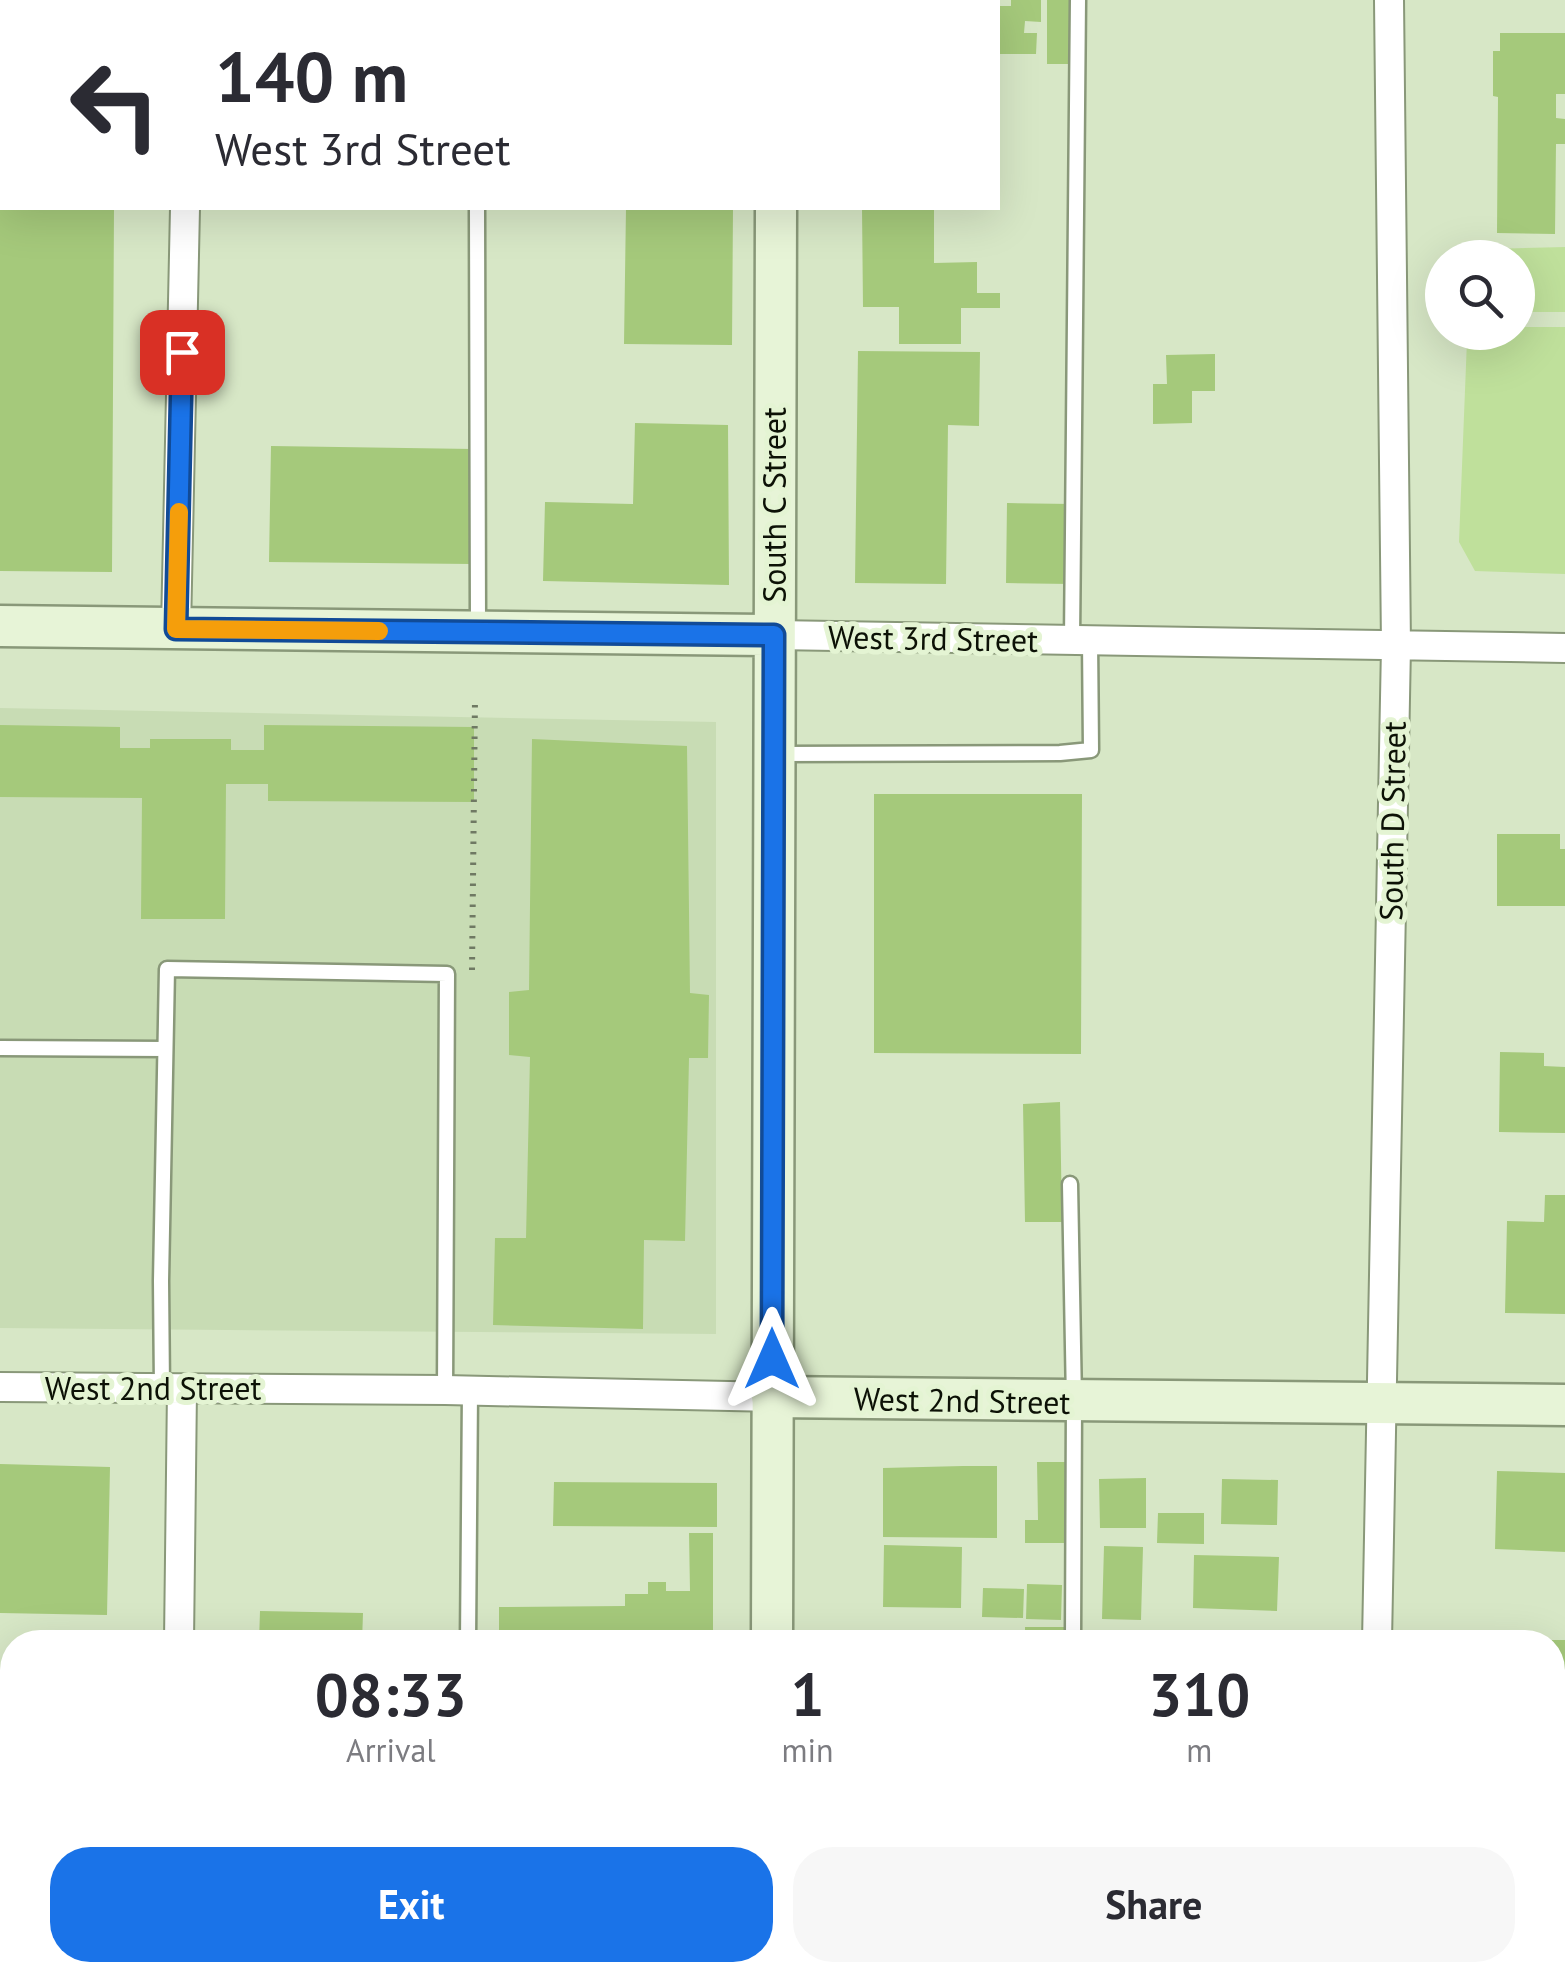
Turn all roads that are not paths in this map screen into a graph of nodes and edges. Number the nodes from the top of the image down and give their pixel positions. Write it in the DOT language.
graph roads {
  1 [pos="1078,0"];
  2 [pos="1389,0"];
  3 [pos="185,210"];
  4 [pos="477,210"];
  5 [pos="776,210"];
  6 [pos="0,626"];
  7 [pos="176,629"];
  8 [pos="478,632"];
  9 [pos="774,635"];
  10 [pos="1081,640"];
  11 [pos="1396,646"];
  12 [pos="1565,648"];
  13 [pos="773,754"];
  14 [pos="0,1048"];
  15 [pos="165,1049"];
  16 [pos="1070,1184"];
  17 [pos="0,1388"];
  18 [pos="172,1389"];
  19 [pos="457,1390"];
  20 [pos="772,1397"];
  21 [pos="1074,1401"];
  22 [pos="1381,1402"];
  23 [pos="1565,1405"];
  24 [pos="179,1630"];
  25 [pos="467,1630"];
  26 [pos="772,1630"];
  27 [pos="1073,1630"];
  28 [pos="1377,1630"];
  1 -- 10 [label="lane"];
  2 -- 11 [label="street, South D Street"];
  3 -- 7 [label="street"];
  4 -- 8 [label="lane"];
  5 -- 9 [label="street, South C Street"];
  6 -- 7 [label="street, West 3rd Street"];
  7 -- 8 [label="street, West 3rd Street"];
  8 -- 9 [label="street, West 3rd Street"];
  9 -- 10 [label="street, West 3rd Street"];
  9 -- 13 [label="street, South C Street"];
  10 -- 11 [label="street, West 3rd Street"];
  10 -- 13 [label="lane"];
  11 -- 12 [label="street, West 3rd Street"];
  11 -- 22 [label="street, South D Street"];
  13 -- 20 [label="street, South C Street"];
  14 -- 15 [label="lane"];
  15 -- 18 [label="lane"];
  15 -- 19 [label="lane"];
  16 -- 21 [label="lane"];
  17 -- 18 [label="street, West 2nd Street"];
  18 -- 19 [label="street, West 2nd Street"];
  18 -- 24 [label="street"];
  19 -- 20 [label="street, West 2nd Street"];
  19 -- 25 [label="lane"];
  20 -- 21 [label="street, West 2nd Street"];
  20 -- 26 [label="street, South C Street"];
  21 -- 22 [label="street, West 2nd Street"];
  21 -- 27 [label="lane"];
  22 -- 23 [label="street, West 2nd Street"];
  22 -- 28 [label="street, South D Street"];
}
